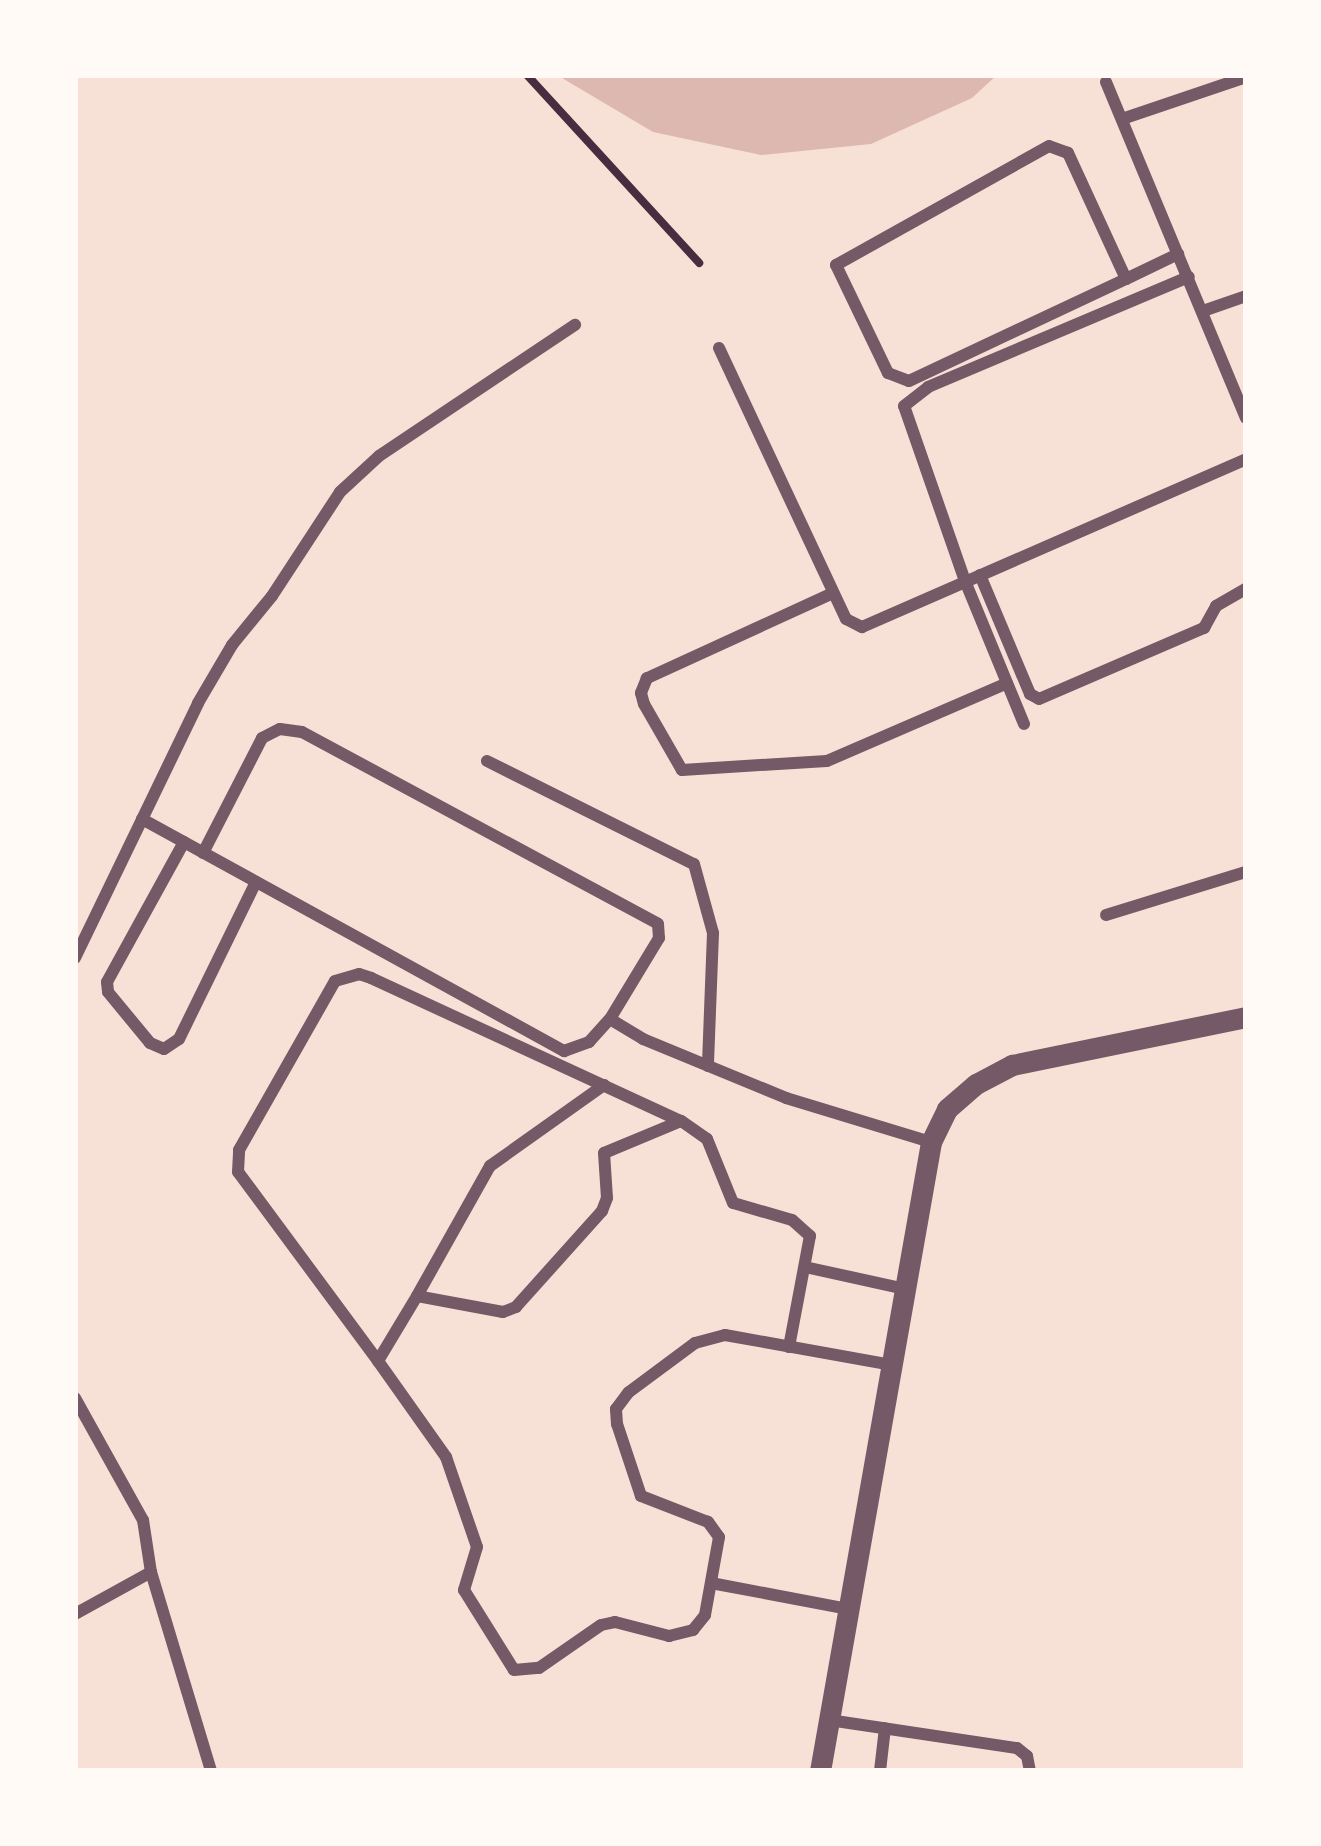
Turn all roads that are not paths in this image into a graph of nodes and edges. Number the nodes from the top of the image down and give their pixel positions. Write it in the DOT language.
graph roads {
  1 [pos="1246,77"];
  2 [pos="1106,82"];
  3 [pos="1122,119"];
  4 [pos="1178,254"];
  5 [pos="1189,277"];
  6 [pos="1126,278"];
  7 [pos="1246,296"];
  8 [pos="1203,311"];
  9 [pos="575,325"];
  10 [pos="719,348"];
  11 [pos="1246,418"];
  12 [pos="1246,459"];
  13 [pos="980,575"];
  14 [pos="964,581"];
  15 [pos="1246,589"];
  16 [pos="833,593"];
  17 [pos="1007,682"];
  18 [pos="1024,724"];
  19 [pos="487,761"];
  20 [pos="142,819"];
  21 [pos="184,842"];
  22 [pos="202,853"];
  23 [pos="1246,872"];
  24 [pos="256,882"];
  25 [pos="1106,915"];
  26 [pos="75,958"];
  27 [pos="1246,1017"];
  28 [pos="610,1019"];
  29 [pos="708,1066"];
  30 [pos="604,1085"];
  31 [pos="681,1121"];
  32 [pos="931,1142"];
  33 [pos="805,1267"];
  34 [pos="905,1289"];
  35 [pos="417,1296"];
  36 [pos="789,1346"];
  37 [pos="378,1361"];
  38 [pos="891,1365"];
  39 [pos="75,1398"];
  40 [pos="151,1572"];
  41 [pos="711,1583"];
  42 [pos="848,1609"];
  43 [pos="75,1614"];
  44 [pos="829,1720"];
  45 [pos="885,1728"];
  46 [pos="211,1771"];
  47 [pos="820,1771"];
  48 [pos="880,1771"];
  49 [pos="1030,1771"];
  1 -- 3 [label="street"];
  2 -- 3 [label="street"];
  3 -- 4 [label="street"];
  4 -- 5 [label="street"];
  4 -- 6 [label="street"];
  5 -- 8 [label="street"];
  5 -- 14 [label="street"];
  6 -- 6 [label="street"];
  7 -- 8 [label="street"];
  8 -- 11 [label="street"];
  9 -- 20 [label="street"];
  10 -- 16 [label="street"];
  12 -- 13 [label="street"];
  13 -- 14 [label="street"];
  13 -- 15 [label="street"];
  14 -- 16 [label="street"];
  14 -- 17 [label="street"];
  16 -- 17 [label="street"];
  17 -- 18 [label="street"];
  19 -- 29 [label="street"];
  20 -- 21 [label="street"];
  20 -- 26 [label="street"];
  21 -- 22 [label="street"];
  21 -- 24 [label="street"];
  22 -- 24 [label="street"];
  22 -- 28 [label="street"];
  23 -- 25 [label="street"];
  24 -- 28 [label="street"];
  27 -- 32 [label="street"];
  28 -- 29 [label="street"];
  29 -- 32 [label="street"];
  30 -- 31 [label="street"];
  30 -- 35 [label="street"];
  30 -- 37 [label="street"];
  31 -- 33 [label="street"];
  31 -- 35 [label="street"];
  32 -- 34 [label="street"];
  33 -- 34 [label="street"];
  33 -- 36 [label="street"];
  34 -- 38 [label="street"];
  35 -- 37 [label="street"];
  36 -- 38 [label="street"];
  36 -- 41 [label="street"];
  37 -- 41 [label="street"];
  38 -- 42 [label="street"];
  39 -- 40 [label="street"];
  40 -- 43 [label="street"];
  40 -- 46 [label="street"];
  41 -- 42 [label="street"];
  42 -- 44 [label="street"];
  44 -- 45 [label="street"];
  44 -- 47 [label="street"];
  45 -- 48 [label="street"];
  45 -- 49 [label="street"];
}
